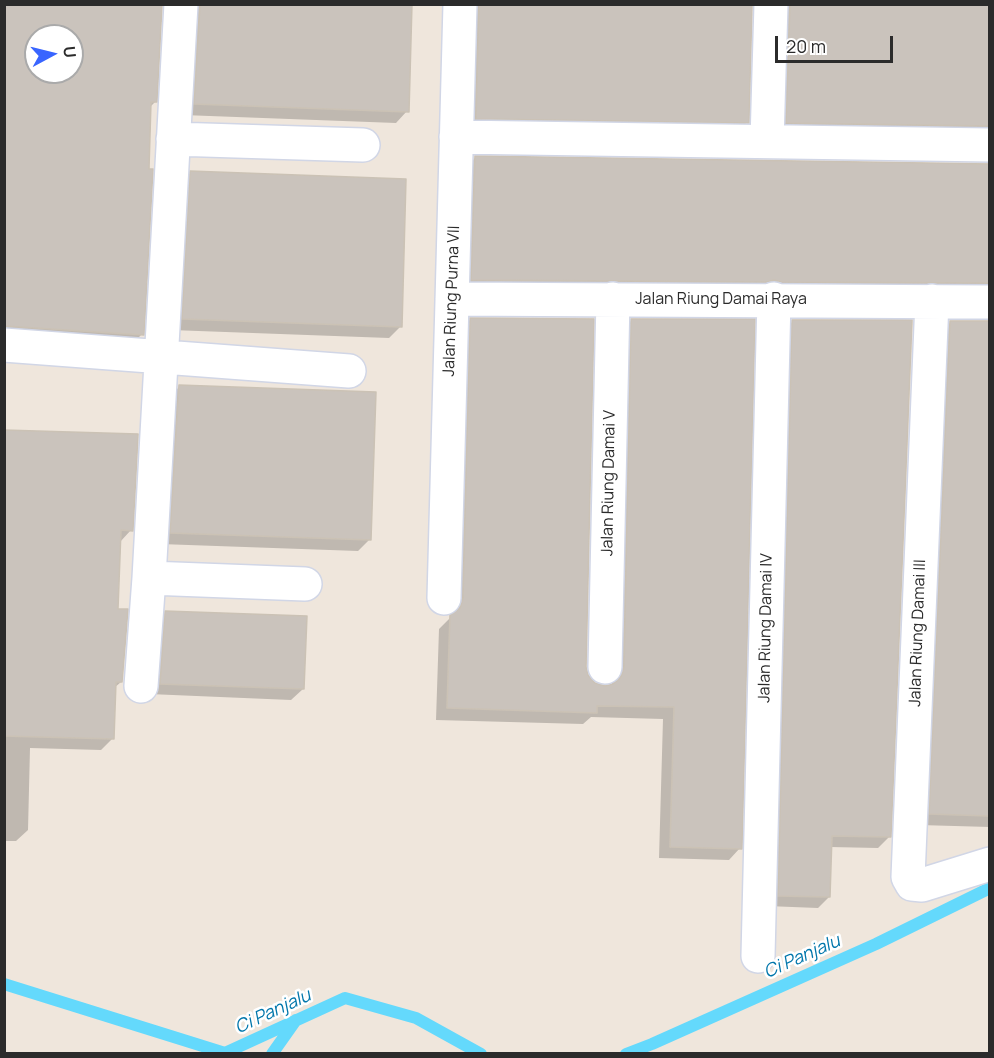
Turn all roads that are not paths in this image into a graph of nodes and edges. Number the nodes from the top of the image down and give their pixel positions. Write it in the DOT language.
graph roads {
  1 [pos="181,4"];
  2 [pos="460,4"];
  3 [pos="771,4"];
  4 [pos="456,137"];
  5 [pos="173,139"];
  6 [pos="767,141"];
  7 [pos="363,145"];
  8 [pos="990,145"];
  9 [pos="613,299"];
  10 [pos="774,299"];
  11 [pos="452,300"];
  12 [pos="932,301"];
  13 [pos="990,302"];
  14 [pos="4,345"];
  15 [pos="161,357"];
  16 [pos="349,371"];
  17 [pos="149,578"];
  18 [pos="305,584"];
  19 [pos="444,598"];
  20 [pos="605,668"];
  21 [pos="141,686"];
  22 [pos="990,864"];
  23 [pos="758,956"];
  1 -- 5 [label="street"];
  2 -- 4 [label="street, Jalan Riung Purna VII"];
  3 -- 6 [label="street"];
  4 -- 6 [label="street"];
  4 -- 11 [label="street, Jalan Riung Purna VII"];
  5 -- 7 [label="street"];
  5 -- 15 [label="street"];
  6 -- 8 [label="street"];
  9 -- 10 [label="street, Jalan Riung Damai Raya"];
  9 -- 11 [label="street, Jalan Riung Damai Raya"];
  9 -- 20 [label="street, Jalan Riung Damai V"];
  10 -- 12 [label="street, Jalan Riung Damai Raya"];
  10 -- 23 [label="street, Jalan Riung Damai IV"];
  11 -- 19 [label="street, Jalan Riung Purna VII"];
  12 -- 13 [label="street, Jalan Riung Damai Raya"];
  12 -- 22 [label="street, Jalan Riung Damai III"];
  14 -- 15 [label="street"];
  15 -- 16 [label="street"];
  15 -- 17 [label="street"];
  17 -- 18 [label="street"];
  17 -- 21 [label="street"];
}
